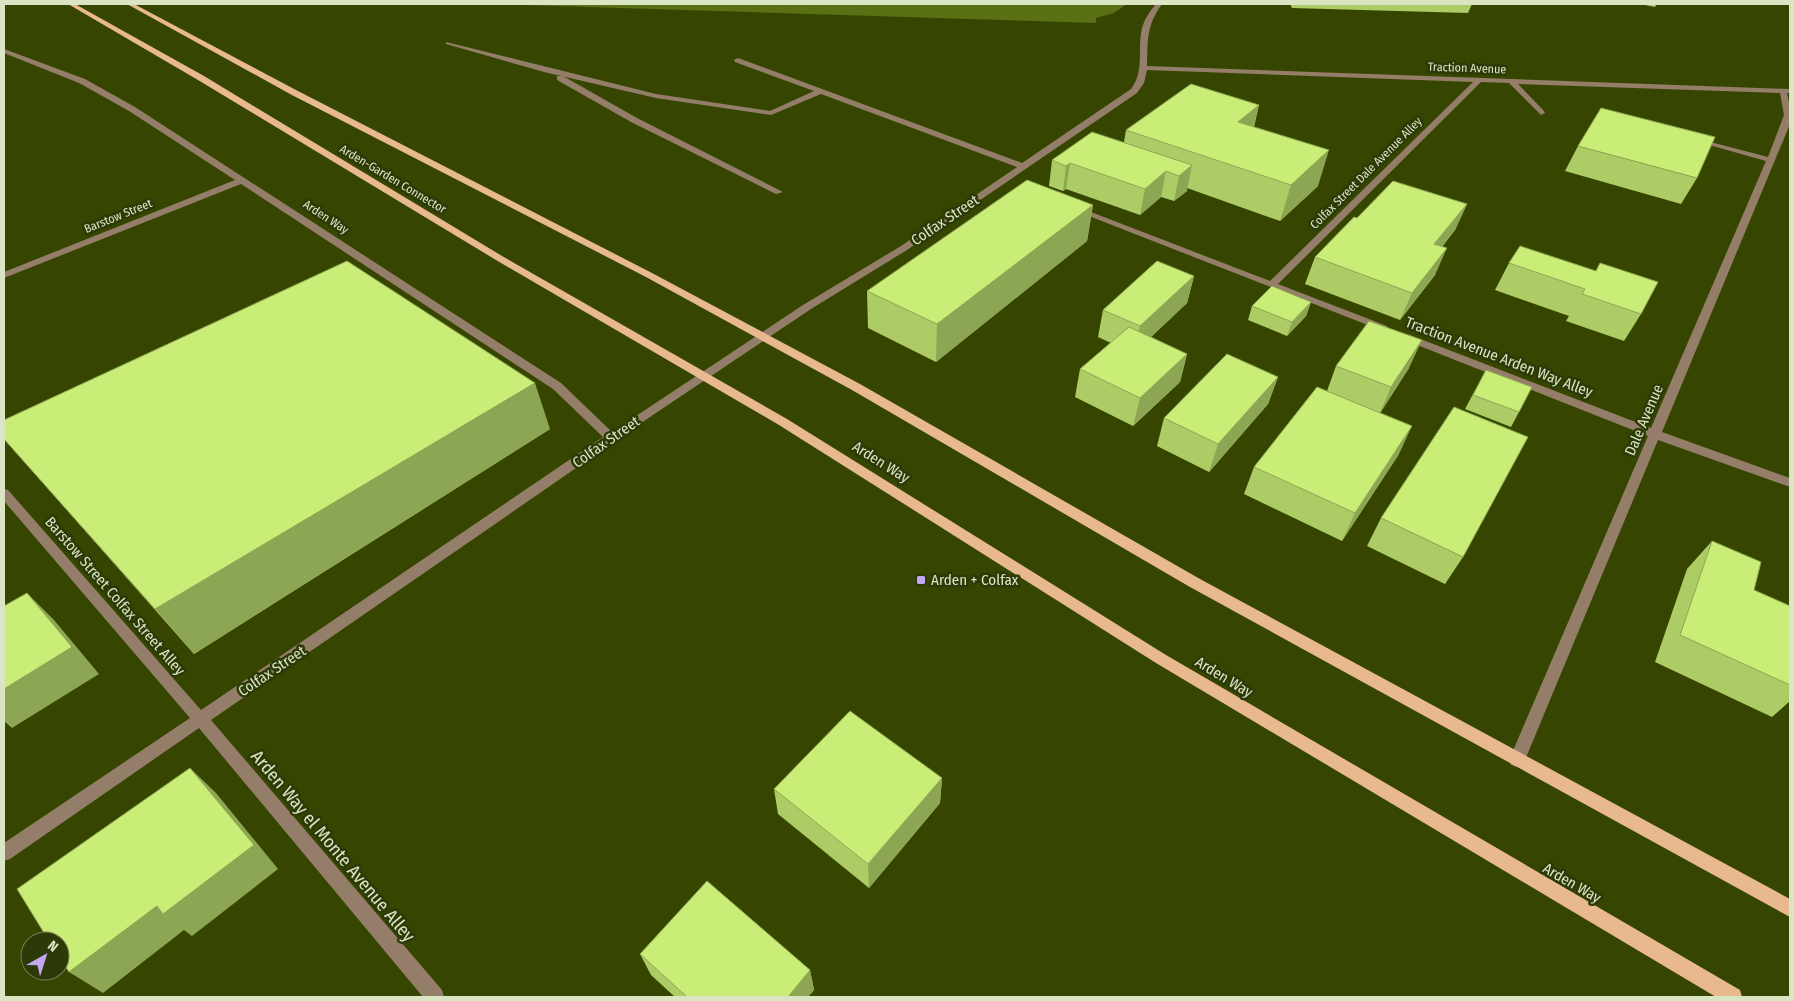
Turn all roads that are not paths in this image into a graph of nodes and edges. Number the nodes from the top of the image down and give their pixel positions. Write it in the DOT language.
graph roads {
  1 [pos="71,4"];
  2 [pos="130,4"];
  3 [pos="1159,4"];
  4 [pos="448,43"];
  5 [pos="4,51"];
  6 [pos="738,60"];
  7 [pos="1144,68"];
  8 [pos="547,70"];
  9 [pos="1479,80"];
  10 [pos="1511,81"];
  11 [pos="821,91"];
  12 [pos="1787,91"];
  13 [pos="1541,113"];
  14 [pos="1699,141"];
  15 [pos="1771,160"];
  16 [pos="1024,167"];
  17 [pos="242,180"];
  18 [pos="779,192"];
  19 [pos="1067,206"];
  20 [pos="4,275"];
  21 [pos="1271,285"];
  22 [pos="762,336"];
  23 [pos="703,376"];
  24 [pos="1655,434"];
  25 [pos="612,439"];
  26 [pos="1790,484"];
  27 [pos="4,493"];
  28 [pos="201,720"];
  29 [pos="1517,760"];
  30 [pos="4,853"];
  31 [pos="1790,908"];
  32 [pos="435,997"];
  33 [pos="1733,997"];
  1 -- 23 [label="main road, Arden-Garden Connector"];
  2 -- 22 [label="main road, Arden-Garden Connector"];
  3 -- 7 [label="street, Colfax Street"];
  4 -- 8 [label="street"];
  5 -- 17 [label="street, Arden Way"];
  6 -- 11 [label="street"];
  7 -- 9 [label="street, Traction Avenue"];
  7 -- 16 [label="street, Colfax Street"];
  8 -- 11 [label="street"];
  8 -- 18 [label="street"];
  9 -- 10 [label="street, Traction Avenue"];
  9 -- 21 [label="street, Colfax Street Dale Avenue Alley"];
  10 -- 12 [label="street, Traction Avenue"];
  10 -- 13 [label="street"];
  11 -- 16 [label="street"];
  12 -- 15 [label="street, Dale Avenue"];
  14 -- 15 [label="street"];
  15 -- 24 [label="street, Dale Avenue"];
  16 -- 22 [label="street, Colfax Street"];
  17 -- 20 [label="street, Barstow Street"];
  17 -- 25 [label="street, Arden Way"];
  19 -- 21 [label="street, Traction Avenue Arden Way Alley"];
  21 -- 24 [label="street, Traction Avenue Arden Way Alley"];
  22 -- 23 [label="street, Colfax Street"];
  22 -- 29 [label="main road"];
  23 -- 25 [label="street, Colfax Street"];
  23 -- 33 [label="main road, Arden Way"];
  24 -- 26 [label="street, Traction Avenue Arden Way Alley"];
  24 -- 29 [label="street, Dale Avenue"];
  25 -- 28 [label="street, Colfax Street"];
  27 -- 28 [label="street, Barstow Street Colfax Street Alley"];
  28 -- 30 [label="street, Colfax Street"];
  28 -- 32 [label="street, Arden Way el Monte Avenue Alley"];
  29 -- 31 [label="main road"];
}
